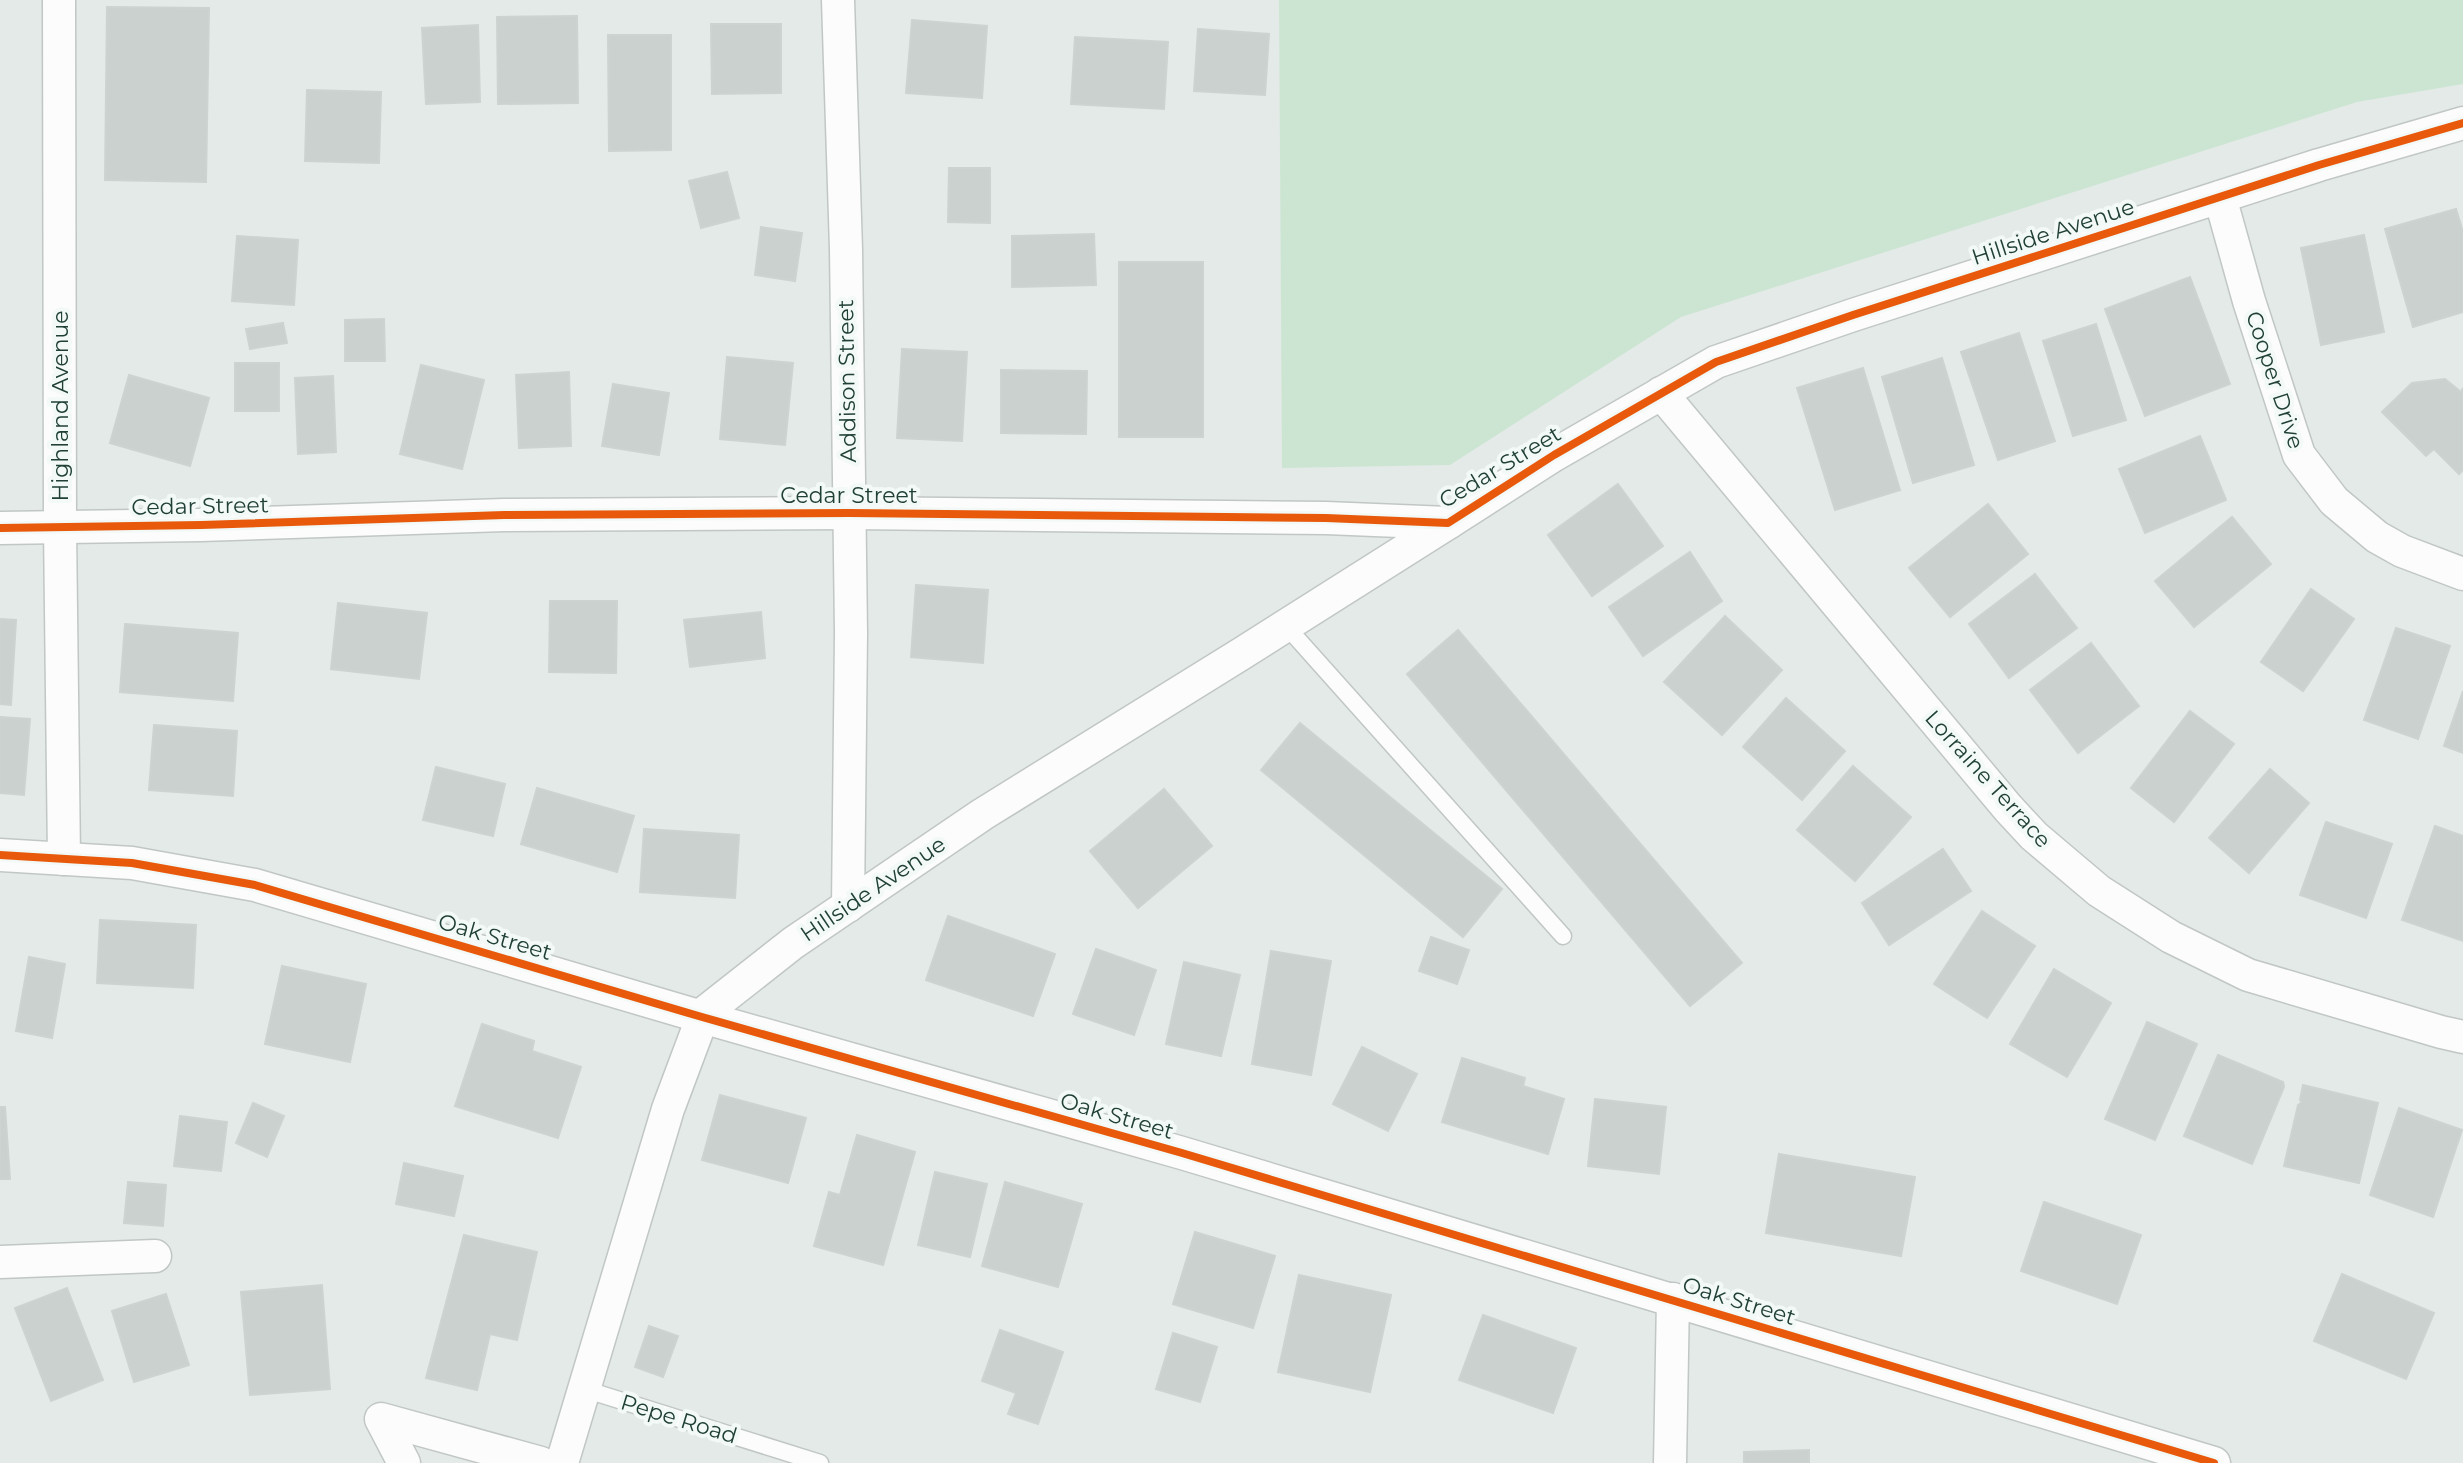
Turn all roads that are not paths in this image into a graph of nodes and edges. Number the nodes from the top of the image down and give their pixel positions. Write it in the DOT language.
graph roads {
  1 [pos="59,0"];
  2 [pos="838,0"];
  3 [pos="2463,123"];
  4 [pos="2220,197"];
  5 [pos="1661,393"];
  6 [pos="849,513"];
  7 [pos="1448,523"];
  8 [pos="60,527"];
  9 [pos="0,528"];
  10 [pos="2463,574"];
  11 [pos="1286,626"];
  12 [pos="0,855"];
  13 [pos="64,859"];
  14 [pos="848,906"];
  15 [pos="1563,936"];
  16 [pos="702,1017"];
  17 [pos="2463,1037"];
  18 [pos="155,1256"];
  19 [pos="0,1262"];
  20 [pos="1673,1299"];
  21 [pos="584,1389"];
  22 [pos="404,1463"];
  23 [pos="541,1463"];
  24 [pos="562,1463"];
  25 [pos="820,1463"];
  26 [pos="1670,1463"];
  27 [pos="2214,1463"];
  1 -- 8 [label="street, Highland Avenue"];
  2 -- 6 [label="street, Addison Street"];
  3 -- 4 [label="street, Hillside Avenue"];
  4 -- 5 [label="street, Hillside Avenue"];
  4 -- 10 [label="street, Cooper Drive"];
  5 -- 7 [label="street, Cedar Street"];
  5 -- 17 [label="street, Lorraine Terrace"];
  6 -- 7 [label="street, Cedar Street"];
  6 -- 8 [label="street, Cedar Street"];
  6 -- 14 [label="street, Addison Street"];
  7 -- 11 [label="street, Hillside Avenue"];
  8 -- 9 [label="street, Cedar Street"];
  8 -- 13 [label="street, Highland Avenue"];
  11 -- 14 [label="street, Hillside Avenue"];
  11 -- 15 [label="lane"];
  12 -- 13 [label="street, Oak Street"];
  13 -- 16 [label="street, Oak Street"];
  14 -- 16 [label="street, Hillside Avenue"];
  16 -- 20 [label="street, Oak Street"];
  16 -- 21 [label="street, Hillside Avenue"];
  18 -- 19 [label="street"];
  20 -- 26 [label="street"];
  20 -- 27 [label="street, Oak Street"];
  21 -- 24 [label="street, Hillside Avenue"];
  21 -- 25 [label="lane, Pepe Road"];
  22 -- 23 [label="street"];
}
